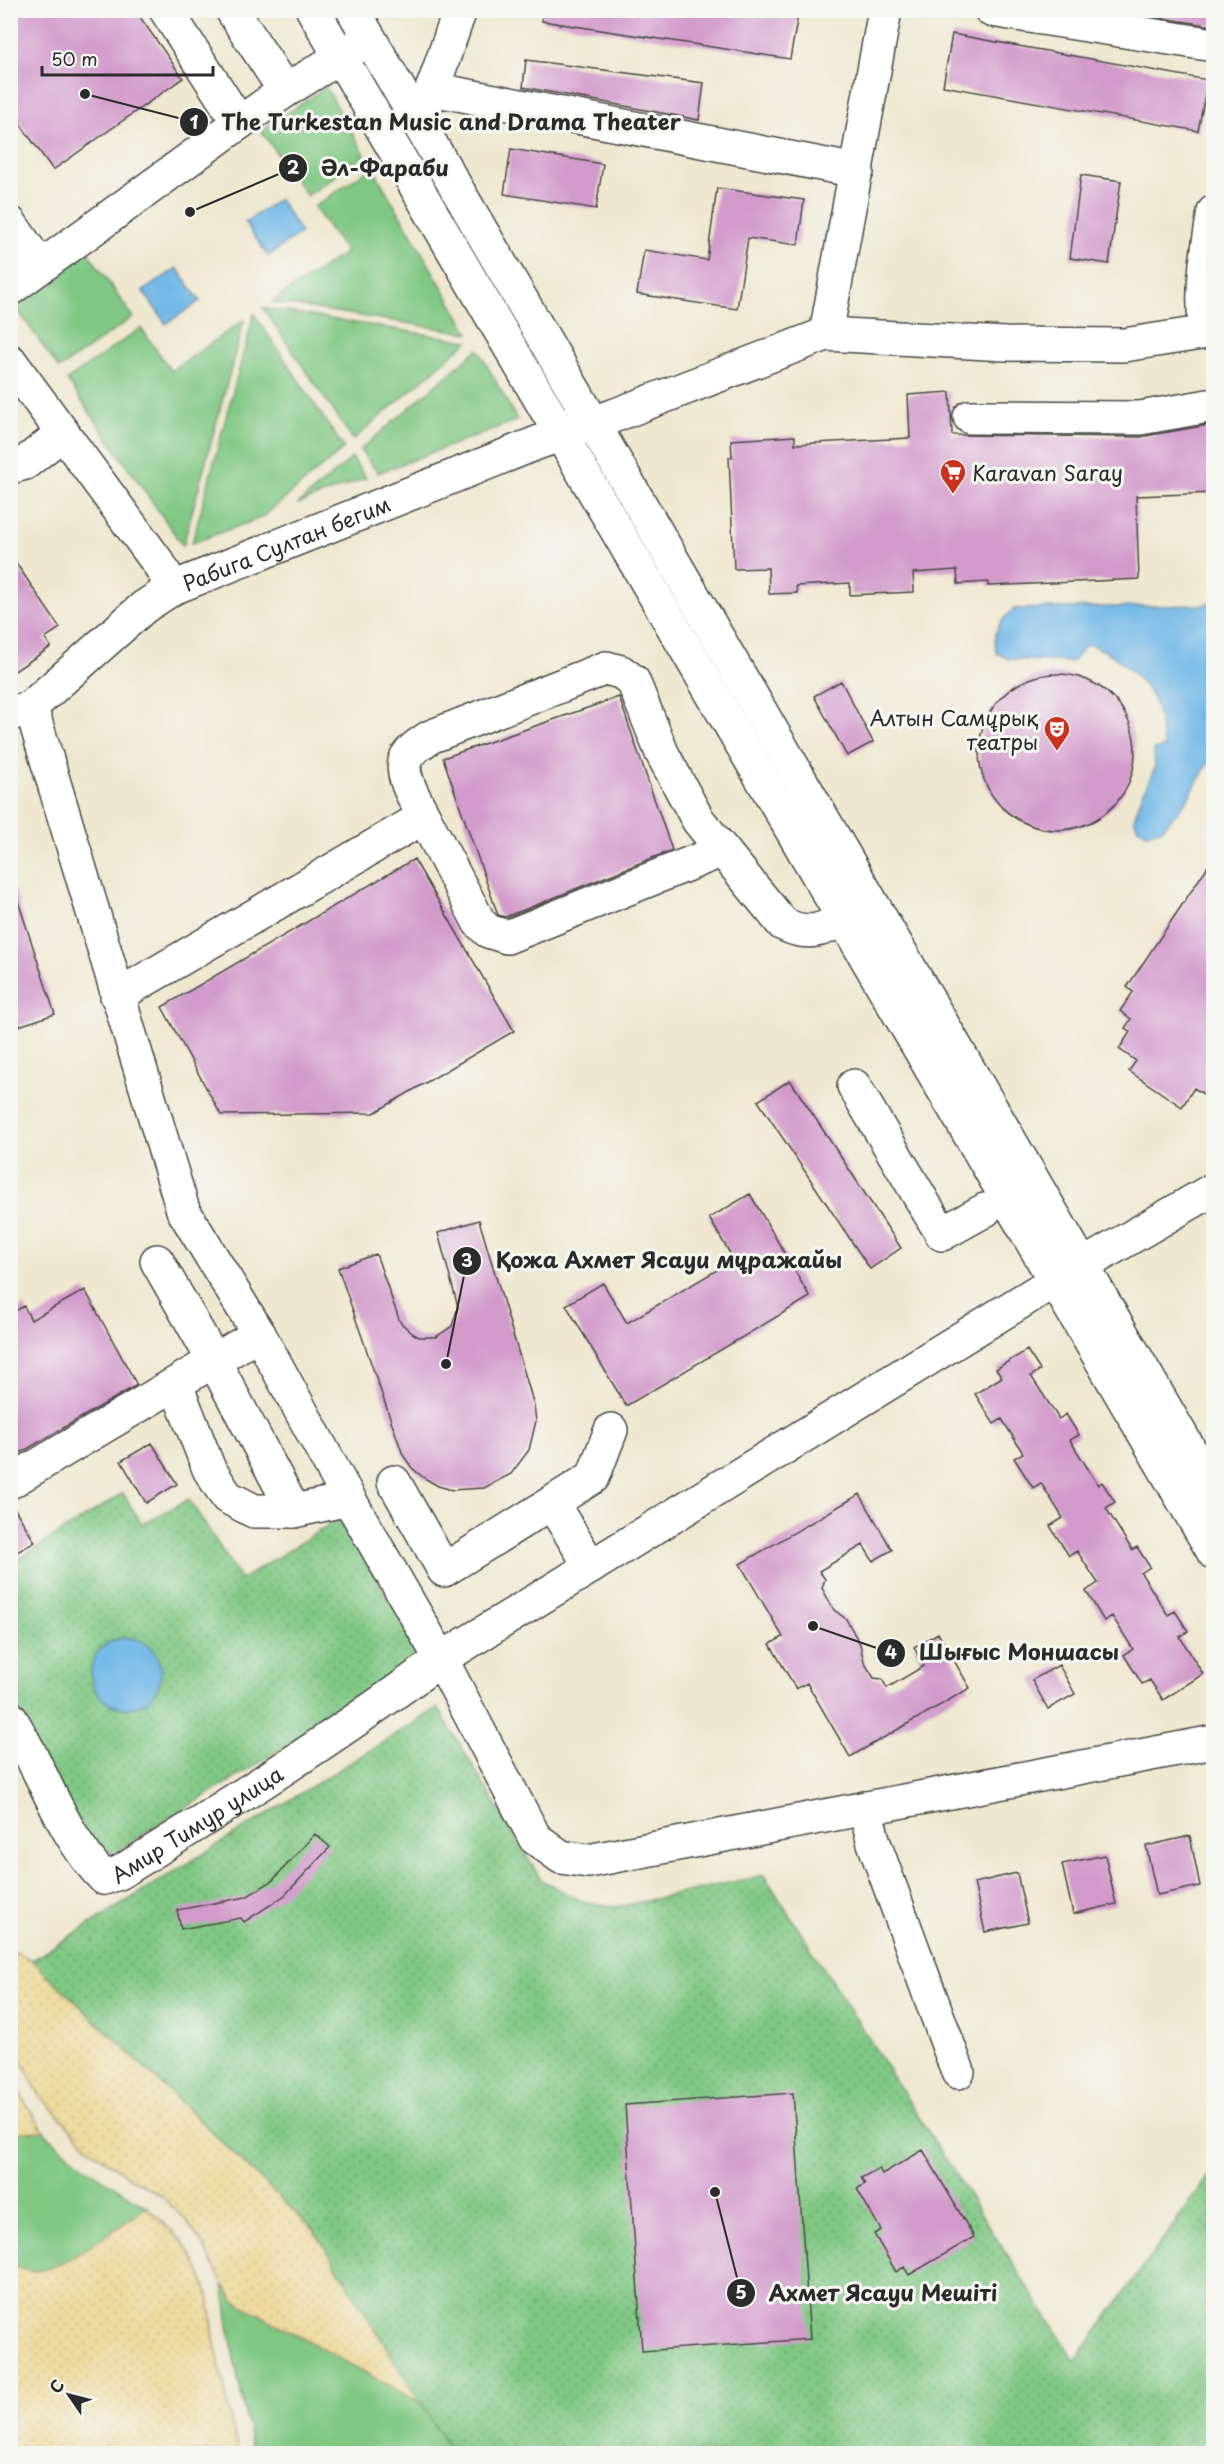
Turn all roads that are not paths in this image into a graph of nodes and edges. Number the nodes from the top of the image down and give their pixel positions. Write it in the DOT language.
graph roads {
  1 [pos="166,10"];
  2 [pos="232,10"];
  3 [pos="313,10"];
  4 [pos="353,10"];
  5 [pos="460,10"];
  6 [pos="885,10"];
  7 [pos="991,10"];
  8 [pos="370,39"];
  9 [pos="1214,45"];
  10 [pos="340,57"];
  11 [pos="432,89"];
  12 [pos="285,91"];
  13 [pos="416,119"];
  14 [pos="239,123"];
  15 [pos="857,171"];
  16 [pos="1214,212"];
  17 [pos="10,223"];
  18 [pos="40,266"];
  19 [pos="10,289"];
  20 [pos="1210,332"];
  21 [pos="826,334"];
  22 [pos="10,361"];
  23 [pos="1214,405"];
  24 [pos="970,417"];
  25 [pos="594,423"];
  26 [pos="63,433"];
  27 [pos="561,434"];
  28 [pos="10,467"];
  29 [pos="173,588"];
  30 [pos="21,710"];
  31 [pos="424,818"];
  32 [pos="723,850"];
  33 [pos="843,919"];
  34 [pos="117,996"];
  35 [pos="854,1086"];
  36 [pos="1214,1189"];
  37 [pos="985,1210"];
  38 [pos="157,1262"];
  39 [pos="1083,1265"];
  40 [pos="1055,1281"];
  41 [pos="260,1334"];
  42 [pos="214,1361"];
  43 [pos="176,1385"];
  44 [pos="611,1430"];
  45 [pos="10,1482"];
  46 [pos="394,1482"];
  47 [pos="1214,1492"];
  48 [pos="349,1499"];
  49 [pos="552,1503"];
  50 [pos="294,1511"];
  51 [pos="1214,1553"];
  52 [pos="591,1567"];
  53 [pos="441,1659"];
  54 [pos="10,1718"];
  55 [pos="1214,1742"];
  56 [pos="865,1808"];
  57 [pos="958,2072"];
  1 -- 14 [label="street"];
  2 -- 12 [label="street"];
  3 -- 10 [label="street"];
  4 -- 8 [label="street"];
  5 -- 11 [label="street"];
  6 -- 15 [label="street"];
  7 -- 9 [label="street"];
  8 -- 10 [label="street"];
  8 -- 13 [label="street"];
  10 -- 12 [label="street"];
  10 -- 27 [label="street"];
  11 -- 13 [label="street"];
  11 -- 15 [label="street"];
  12 -- 14 [label="street"];
  13 -- 25 [label="street"];
  14 -- 18 [label="street"];
  15 -- 21 [label="street"];
  16 -- 20 [label="street"];
  17 -- 18 [label="street"];
  18 -- 19 [label="street"];
  20 -- 21 [label="street"];
  21 -- 25 [label="street, Рабига Султан бегим"];
  22 -- 26 [label="street"];
  23 -- 24 [label="street"];
  25 -- 27 [label="street, Рабига Султан бегим"];
  25 -- 39 [label="street"];
  26 -- 28 [label="street"];
  26 -- 29 [label="street"];
  27 -- 29 [label="street, Рабига Султан бегим"];
  27 -- 33 [label="street"];
  29 -- 30 [label="street, Рабига Султан бегим"];
  30 -- 34 [label="street"];
  31 -- 32 [label="street"];
  31 -- 32 [label="street"];
  31 -- 34 [label="street"];
  32 -- 33 [label="street"];
  33 -- 40 [label="street"];
  34 -- 41 [label="street"];
  35 -- 37 [label="street"];
  36 -- 39 [label="street"];
  38 -- 42 [label="street"];
  39 -- 40 [label="street"];
  39 -- 47 [label="street"];
  40 -- 51 [label="street"];
  40 -- 52 [label="street"];
  41 -- 42 [label="street"];
  41 -- 48 [label="street"];
  42 -- 43 [label="street"];
  42 -- 50 [label="street"];
  43 -- 45 [label="street"];
  43 -- 50 [label="street"];
  44 -- 49 [label="street"];
  46 -- 49 [label="street"];
  48 -- 50 [label="street"];
  48 -- 53 [label="street"];
  49 -- 52 [label="street"];
  52 -- 53 [label="street"];
  53 -- 54 [label="street, Амир Тимур улица"];
  53 -- 56 [label="street"];
  55 -- 56 [label="street"];
  56 -- 57 [label="street"];
}
